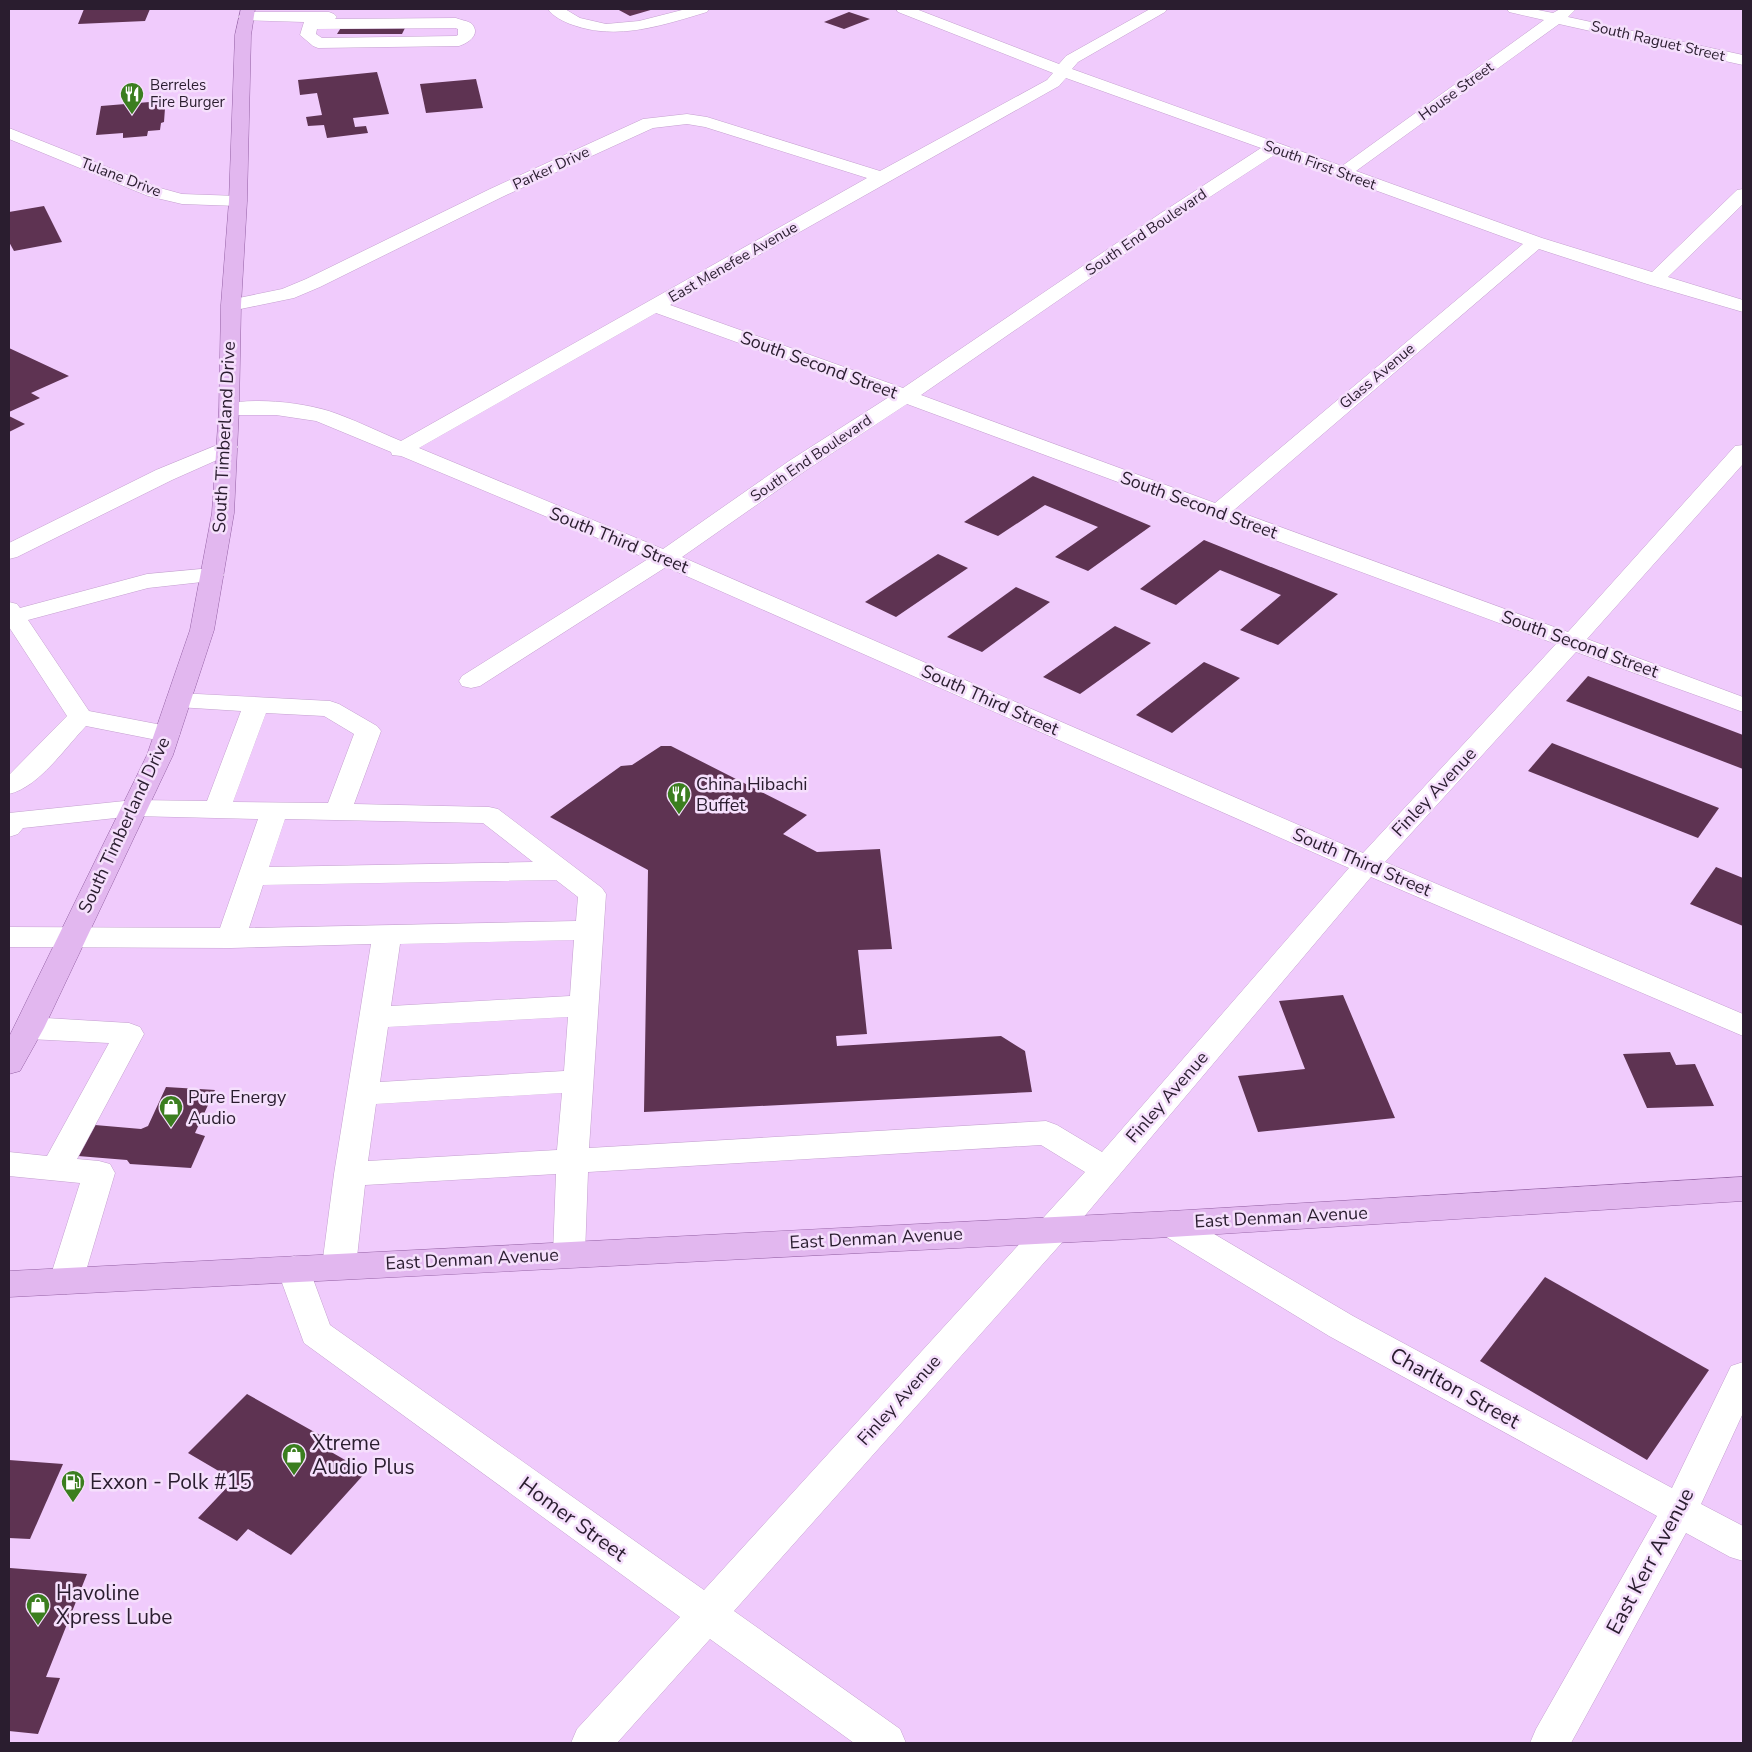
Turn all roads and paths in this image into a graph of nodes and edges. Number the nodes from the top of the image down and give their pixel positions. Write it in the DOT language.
graph roads {
  1 [pos="457,9"];
  2 [pos="555,9"];
  3 [pos="702,9"];
  4 [pos="903,9"];
  5 [pos="1160,9"];
  6 [pos="1514,9"];
  7 [pos="247,13"];
  8 [pos="1562,13"];
  9 [pos="312,21"];
  10 [pos="459,41"];
  11 [pos="1743,60"];
  12 [pos="1062,70"];
  13 [pos="9,132"];
  14 [pos="1273,148"];
  15 [pos="1343,173"];
  16 [pos="882,177"];
  17 [pos="1743,194"];
  18 [pos="238,201"];
  19 [pos="1536,242"];
  20 [pos="1654,280"];
  21 [pos="231,305"];
  22 [pos="655,306"];
  23 [pos="1743,306"];
  24 [pos="904,396"];
  25 [pos="229,409"];
  26 [pos="227,447"];
  27 [pos="400,450"];
  28 [pos="1743,451"];
  29 [pos="1218,512"];
  30 [pos="9,552"];
  31 [pos="665,558"];
  32 [pos="212,575"];
  33 [pos="12,613"];
  34 [pos="1573,641"];
  35 [pos="470,681"];
  36 [pos="178,700"];
  37 [pos="1743,704"];
  38 [pos="256,705"];
  39 [pos="80,717"];
  40 [pos="167,734"];
  41 [pos="9,786"];
  42 [pos="134,808"];
  43 [pos="217,809"];
  44 [pos="274,811"];
  45 [pos="338,812"];
  46 [pos="9,828"];
  47 [pos="1367,865"];
  48 [pos="562,871"];
  49 [pos="252,876"];
  50 [pos="590,930"];
  51 [pos="387,935"];
  52 [pos="9,937"];
  53 [pos="231,938"];
  54 [pos="72,939"];
  55 [pos="584,1006"];
  56 [pos="374,1017"];
  57 [pos="1743,1026"];
  58 [pos="29,1028"];
  59 [pos="9,1063"];
  60 [pos="578,1080"];
  61 [pos="362,1094"];
  62 [pos="572,1161"];
  63 [pos="9,1164"];
  64 [pos="56,1169"];
  65 [pos="1105,1169"];
  66 [pos="350,1174"];
  67 [pos="1743,1189"];
  68 [pos="1171,1224"];
  69 [pos="1054,1228"];
  70 [pos="569,1254"];
  71 [pos="340,1266"];
  72 [pos="294,1269"];
  73 [pos="66,1281"];
  74 [pos="9,1284"];
  75 [pos="1743,1376"];
  76 [pos="1679,1511"];
  77 [pos="1743,1545"];
  78 [pos="705,1614"];
  79 [pos="591,1743"];
  80 [pos="886,1743"];
  81 [pos="1550,1743"];
  1 -- 9 [label="street"];
  2 -- 3 [label="street"];
  4 -- 12 [label="street, South First Street"];
  5 -- 12 [label="street, East Menefee Avenue"];
  6 -- 8 [label="street, South Raguet Street"];
  7 -- 9 [label="street"];
  7 -- 18 [label="main road, South Timberland Drive"];
  8 -- 11 [label="street, South Raguet Street"];
  8 -- 15 [label="street, House Street"];
  9 -- 10 [label="street"];
  12 -- 14 [label="street, South First Street"];
  12 -- 16 [label="street, East Menefee Avenue"];
  13 -- 18 [label="street, Tulane Drive"];
  14 -- 15 [label="street, South First Street"];
  14 -- 24 [label="street, South End Boulevard"];
  15 -- 19 [label="street, South First Street"];
  16 -- 21 [label="street, Parker Drive"];
  16 -- 22 [label="street, East Menefee Avenue"];
  17 -- 20 [label="street"];
  18 -- 21 [label="main road, South Timberland Drive"];
  19 -- 20 [label="street, South First Street"];
  19 -- 29 [label="street, Glass Avenue"];
  20 -- 23 [label="street, South First Street"];
  21 -- 25 [label="main road, South Timberland Drive"];
  22 -- 24 [label="street, South Second Street"];
  22 -- 27 [label="street, East Menefee Avenue"];
  24 -- 29 [label="street, South Second Street"];
  24 -- 31 [label="street, South End Boulevard"];
  25 -- 26 [label="main road, South Timberland Drive"];
  25 -- 27 [label="street, South Third Street"];
  26 -- 30 [label="street"];
  26 -- 32 [label="main road, South Timberland Drive"];
  27 -- 31 [label="street, South Third Street"];
  28 -- 34 [label="street, Finley Avenue"];
  29 -- 34 [label="street, South Second Street"];
  31 -- 35 [label="street, South End Boulevard"];
  31 -- 47 [label="street, South Third Street"];
  32 -- 33 [label="street"];
  32 -- 36 [label="main road, South Timberland Drive"];
  33 -- 39 [label="street"];
  34 -- 37 [label="street, South Second Street"];
  34 -- 47 [label="street, Finley Avenue"];
  36 -- 38 [label="street"];
  36 -- 40 [label="main road, South Timberland Drive"];
  38 -- 43 [label="street"];
  38 -- 45 [label="street"];
  39 -- 40 [label="street"];
  39 -- 41 [label="street"];
  40 -- 42 [label="main road, South Timberland Drive"];
  42 -- 43 [label="street"];
  42 -- 46 [label="street"];
  42 -- 54 [label="main road, South Timberland Drive"];
  43 -- 44 [label="street"];
  44 -- 45 [label="street"];
  44 -- 49 [label="street"];
  45 -- 48 [label="street"];
  47 -- 57 [label="street, South Third Street"];
  47 -- 65 [label="street, Finley Avenue"];
  48 -- 49 [label="street"];
  48 -- 50 [label="street"];
  49 -- 53 [label="street"];
  50 -- 51 [label="street"];
  50 -- 55 [label="street"];
  51 -- 53 [label="street"];
  51 -- 56 [label="street"];
  52 -- 54 [label="street"];
  53 -- 54 [label="street"];
  54 -- 58 [label="main road, South Timberland Drive"];
  55 -- 56 [label="street"];
  55 -- 60 [label="street"];
  56 -- 61 [label="street"];
  58 -- 59 [label="main road, South Timberland Drive"];
  58 -- 64 [label="street"];
  60 -- 61 [label="street"];
  60 -- 62 [label="street"];
  61 -- 66 [label="street"];
  62 -- 65 [label="street"];
  62 -- 66 [label="street"];
  62 -- 70 [label="street"];
  63 -- 64 [label="street"];
  64 -- 73 [label="street"];
  65 -- 69 [label="street, Finley Avenue"];
  66 -- 71 [label="street"];
  67 -- 68 [label="main road, East Denman Avenue"];
  68 -- 69 [label="main road, East Denman Avenue"];
  68 -- 76 [label="street, Charlton Street"];
  69 -- 70 [label="main road, East Denman Avenue"];
  69 -- 78 [label="street, Finley Avenue"];
  70 -- 71 [label="main road, East Denman Avenue"];
  71 -- 72 [label="main road, East Denman Avenue"];
  72 -- 73 [label="main road, East Denman Avenue"];
  72 -- 78 [label="street, Homer Street"];
  73 -- 74 [label="main road, East Denman Avenue"];
  75 -- 76 [label="street, East Kerr Avenue"];
  76 -- 77 [label="street, Charlton Street"];
  76 -- 81 [label="street, East Kerr Avenue"];
  78 -- 79 [label="street, Finley Avenue"];
  78 -- 80 [label="street, Homer Street"];
}
